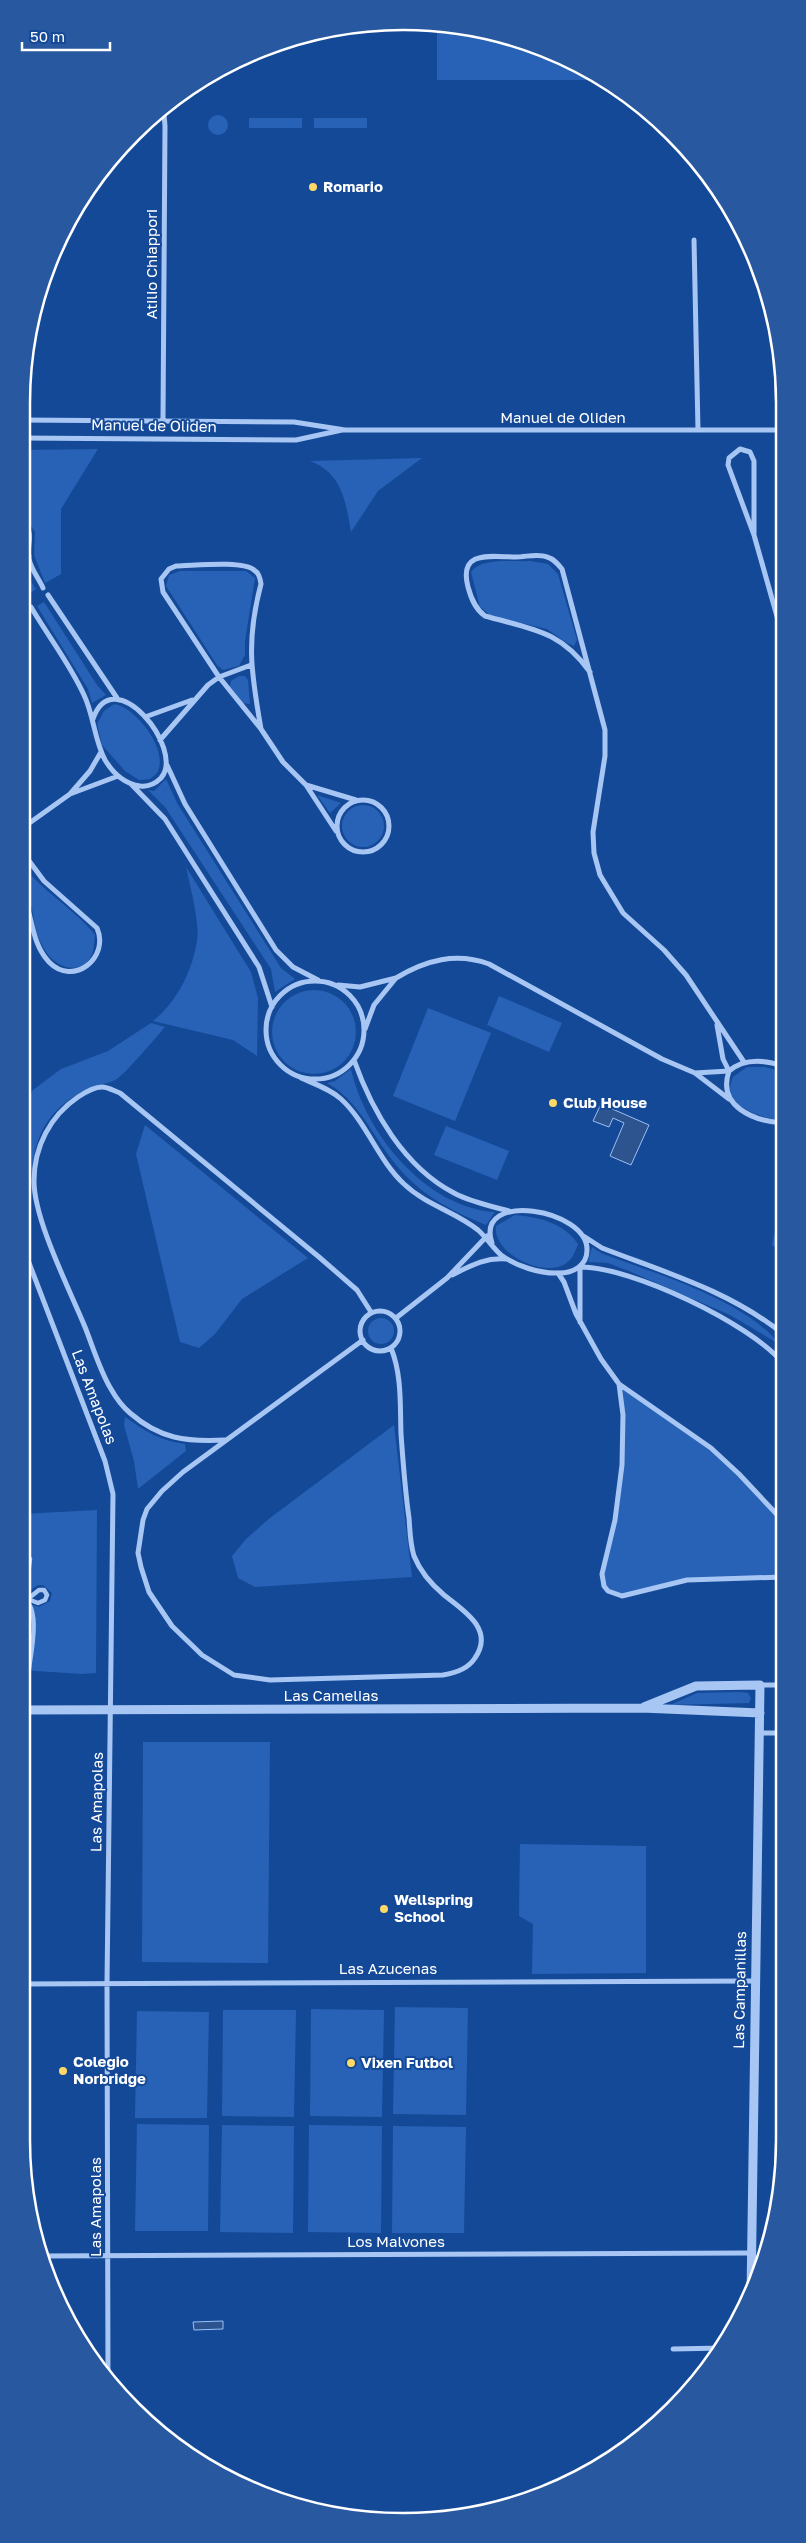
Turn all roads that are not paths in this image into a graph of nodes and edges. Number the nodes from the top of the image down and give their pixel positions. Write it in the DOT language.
graph roads {
  1 [pos="164,117"];
  2 [pos="694,240"];
  3 [pos="30,420"];
  4 [pos="163,420"];
  5 [pos="345,430"];
  6 [pos="698,430"];
  7 [pos="776,430"];
  8 [pos="30,438"];
  9 [pos="754,535"];
  10 [pos="30,558"];
  11 [pos="44,588"];
  12 [pos="48,595"];
  13 [pos="31,607"];
  14 [pos="776,613"];
  15 [pos="251,665"];
  16 [pos="590,672"];
  17 [pos="219,677"];
  18 [pos="117,698"];
  19 [pos="192,700"];
  20 [pos="145,717"];
  21 [pos="93,718"];
  22 [pos="261,729"];
  23 [pos="160,740"];
  24 [pos="101,752"];
  25 [pos="167,765"];
  26 [pos="118,776"];
  27 [pos="132,784"];
  28 [pos="306,785"];
  29 [pos="70,794"];
  30 [pos="356,800"];
  31 [pos="30,823"];
  32 [pos="337,832"];
  33 [pos="30,862"];
  34 [pos="30,923"];
  35 [pos="396,978"];
  36 [pos="321,981"];
  37 [pos="335,985"];
  38 [pos="272,1007"];
  39 [pos="717,1024"];
  40 [pos="364,1032"];
  41 [pos="354,1060"];
  42 [pos="744,1062"];
  43 [pos="776,1064"];
  44 [pos="729,1070"];
  45 [pos="695,1073"];
  46 [pos="302,1078"];
  47 [pos="729,1099"];
  48 [pos="776,1121"];
  49 [pos="509,1211"];
  50 [pos="491,1230"];
  51 [pos="486,1237"];
  52 [pos="584,1237"];
  53 [pos="492,1243"];
  54 [pos="508,1259"];
  55 [pos="30,1265"];
  56 [pos="580,1267"];
  57 [pos="558,1273"];
  58 [pos="447,1278"];
  59 [pos="371,1312"];
  60 [pos="396,1318"];
  61 [pos="580,1322"];
  62 [pos="776,1329"];
  63 [pos="363,1340"];
  64 [pos="391,1348"];
  65 [pos="776,1354"];
  66 [pos="619,1384"];
  67 [pos="225,1440"];
  68 [pos="776,1513"];
  69 [pos="776,1577"];
  70 [pos="30,1609"];
  71 [pos="30,1656"];
  72 [pos="760,1685"];
  73 [pos="776,1685"];
  74 [pos="642,1708"];
  75 [pos="30,1710"];
  76 [pos="110,1710"];
  77 [pos="760,1713"];
  78 [pos="759,1733"];
  79 [pos="776,1733"];
  80 [pos="754,1981"];
  81 [pos="107,1983"];
  82 [pos="30,1984"];
  83 [pos="750,2253"];
  84 [pos="49,2256"];
  85 [pos="109,2256"];
  86 [pos="751,2276"];
  87 [pos="712,2348"];
  88 [pos="673,2349"];
  89 [pos="108,2368"];
  1 -- 4 [label="street, Atilio Chiappori"];
  2 -- 6 [label="street"];
  3 -- 4 [label="street, Manuel de Oliden"];
  4 -- 5 [label="street, Manuel de Oliden"];
  5 -- 6 [label="street, Manuel de Oliden"];
  5 -- 8 [label="street, Manuel de Oliden"];
  6 -- 7 [label="street, Manuel de Oliden"];
  9 -- 9 [label="street"];
  9 -- 14 [label="street"];
  10 -- 11 [label="street"];
  12 -- 18 [label="street"];
  13 -- 21 [label="street"];
  15 -- 17 [label="street"];
  15 -- 17 [label="street"];
  15 -- 22 [label="street"];
  16 -- 16 [label="street"];
  16 -- 39 [label="street"];
  17 -- 19 [label="street"];
  17 -- 22 [label="street"];
  18 -- 20 [label="street"];
  18 -- 21 [label="street"];
  19 -- 20 [label="street"];
  19 -- 23 [label="street"];
  20 -- 23 [label="street"];
  21 -- 24 [label="street"];
  22 -- 28 [label="street"];
  23 -- 25 [label="street"];
  24 -- 26 [label="street"];
  24 -- 29 [label="street"];
  25 -- 27 [label="street"];
  25 -- 36 [label="street"];
  26 -- 27 [label="street"];
  26 -- 29 [label="street"];
  27 -- 38 [label="street"];
  28 -- 30 [label="street"];
  28 -- 32 [label="street"];
  29 -- 31 [label="street"];
  30 -- 32 [label="street"];
  30 -- 32 [label="street"];
  33 -- 34 [label="street"];
  35 -- 37 [label="street"];
  35 -- 40 [label="street"];
  35 -- 45 [label="street"];
  36 -- 37 [label="street"];
  36 -- 38 [label="street"];
  37 -- 40 [label="street"];
  38 -- 46 [label="street"];
  39 -- 42 [label="street"];
  39 -- 44 [label="street"];
  40 -- 41 [label="street"];
  41 -- 46 [label="street"];
  41 -- 49 [label="street"];
  42 -- 43 [label="street"];
  42 -- 44 [label="street"];
  44 -- 45 [label="street"];
  44 -- 47 [label="street"];
  45 -- 47 [label="street"];
  46 -- 51 [label="street"];
  47 -- 48 [label="street"];
  49 -- 50 [label="street"];
  49 -- 52 [label="street"];
  50 -- 51 [label="street"];
  50 -- 53 [label="street"];
  51 -- 53 [label="street"];
  51 -- 58 [label="street"];
  52 -- 56 [label="street"];
  52 -- 62 [label="street"];
  53 -- 54 [label="street"];
  54 -- 57 [label="street"];
  54 -- 58 [label="street"];
  55 -- 76 [label="street, Las Amapolas"];
  56 -- 57 [label="street"];
  56 -- 61 [label="street"];
  56 -- 65 [label="street"];
  57 -- 61 [label="street"];
  58 -- 60 [label="street"];
  59 -- 60 [label="street"];
  59 -- 63 [label="street"];
  59 -- 67 [label="street"];
  60 -- 64 [label="street"];
  61 -- 66 [label="street"];
  63 -- 64 [label="street"];
  63 -- 67 [label="street"];
  64 -- 67 [label="street"];
  66 -- 68 [label="street"];
  66 -- 69 [label="street"];
  70 -- 71 [label="street"];
  72 -- 73 [label="street, Las Camelias"];
  72 -- 74 [label="street, Las Camelias"];
  72 -- 77 [label="street, Las Campanillas"];
  74 -- 76 [label="street, Las Camelias"];
  74 -- 77 [label="street, Las Camelias"];
  75 -- 76 [label="street, Las Camelias"];
  76 -- 81 [label="street, Las Amapolas"];
  77 -- 78 [label="street, Las Campanillas"];
  78 -- 79 [label="street"];
  78 -- 80 [label="street, Las Campanillas"];
  80 -- 81 [label="street, Las Azucenas"];
  80 -- 83 [label="street, Las Campanillas"];
  81 -- 82 [label="street, Las Azucenas"];
  81 -- 85 [label="street, Las Amapolas"];
  83 -- 85 [label="street, Los Malvones"];
  83 -- 86 [label="street, Las Campanillas"];
  84 -- 85 [label="street, Los Malvones"];
  85 -- 89 [label="street, Las Amapolas"];
  87 -- 88 [label="street"];
}
